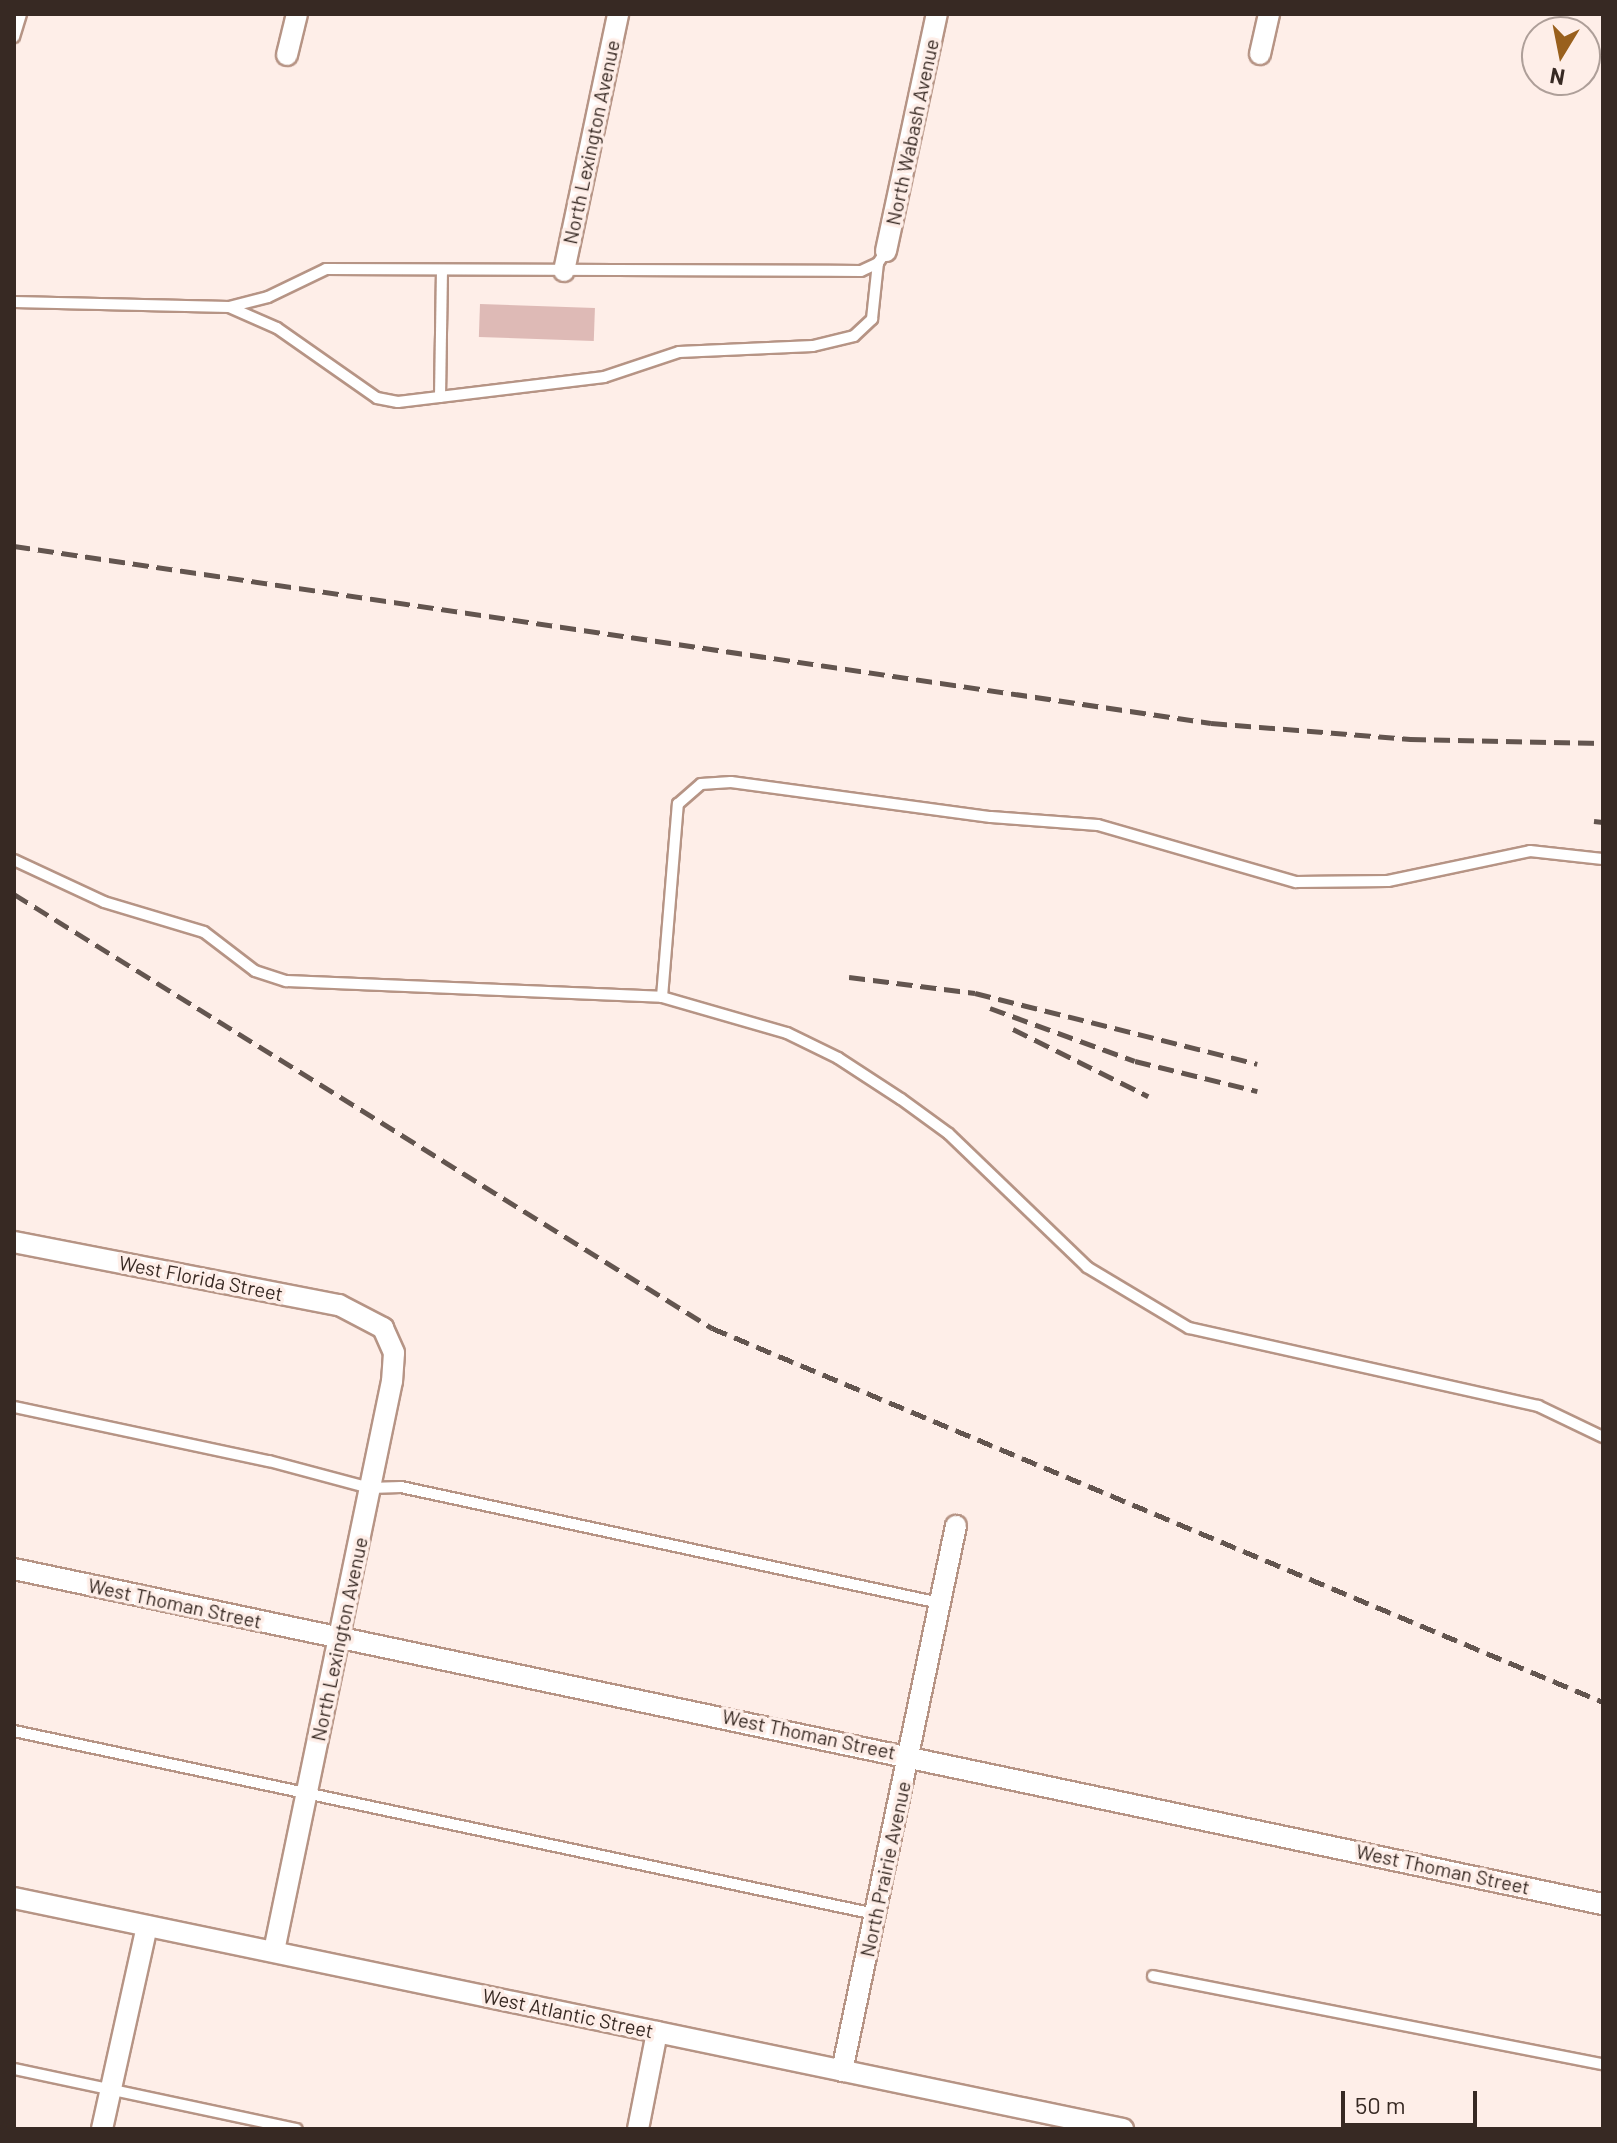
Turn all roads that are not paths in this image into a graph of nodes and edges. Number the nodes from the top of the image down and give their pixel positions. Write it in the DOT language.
graph roads {
  1 [pos="21,14"];
  2 [pos="297,14"];
  3 [pos="618,14"];
  4 [pos="937,14"];
  5 [pos="1269,14"];
  6 [pos="14,37"];
  7 [pos="1260,54"];
  8 [pos="287,55"];
  9 [pos="882,257"];
  10 [pos="442,270"];
  11 [pos="564,271"];
  12 [pos="14,302"];
  13 [pos="229,307"];
  14 [pos="440,397"];
  15 [pos="1603,859"];
  16 [pos="14,860"];
  17 [pos="662,997"];
  18 [pos="14,1242"];
  19 [pos="383,1328"];
  20 [pos="14,1407"];
  21 [pos="1603,1437"];
  22 [pos="370,1488"];
  23 [pos="956,1526"];
  24 [pos="14,1569"];
  25 [pos="940,1603"];
  26 [pos="339,1637"];
  27 [pos="14,1731"];
  28 [pos="909,1755"];
  29 [pos="306,1797"];
  30 [pos="14,1898"];
  31 [pos="1603,1904"];
  32 [pos="875,1914"];
  33 [pos="147,1926"];
  34 [pos="274,1951"];
  35 [pos="1153,1976"];
  36 [pos="657,2032"];
  37 [pos="1603,2064"];
  38 [pos="14,2069"];
  39 [pos="842,2071"];
  40 [pos="111,2089"];
  41 [pos="1064,2123"];
  42 [pos="102,2129"];
  43 [pos="297,2129"];
  44 [pos="638,2129"];
  45 [pos="1123,2129"];
  1 -- 6 [label="lane"];
  2 -- 8 [label="street"];
  3 -- 11 [label="street, North Lexington Avenue"];
  4 -- 9 [label="street, North Wabash Avenue"];
  5 -- 7 [label="street"];
  9 -- 11 [label="lane"];
  9 -- 14 [label="lane"];
  10 -- 11 [label="lane"];
  10 -- 13 [label="lane"];
  10 -- 14 [label="lane"];
  12 -- 13 [label="lane"];
  13 -- 14 [label="lane"];
  15 -- 17 [label="lane"];
  16 -- 17 [label="lane"];
  17 -- 21 [label="lane"];
  18 -- 19 [label="street, West Florida Street"];
  19 -- 22 [label="street, North Lexington Avenue"];
  20 -- 22 [label="lane"];
  22 -- 25 [label="lane"];
  22 -- 26 [label="street, North Lexington Avenue"];
  23 -- 25 [label="street, North Prairie Avenue"];
  24 -- 26 [label="street, West Thoman Street"];
  25 -- 28 [label="street, North Prairie Avenue"];
  26 -- 28 [label="street, West Thoman Street"];
  26 -- 29 [label="street, North Lexington Avenue"];
  27 -- 29 [label="lane"];
  28 -- 31 [label="street, West Thoman Street"];
  28 -- 32 [label="street, North Prairie Avenue"];
  29 -- 32 [label="lane"];
  29 -- 34 [label="street, North Lexington Avenue"];
  30 -- 33 [label="street, West Atlantic Street"];
  32 -- 39 [label="street, North Prairie Avenue"];
  33 -- 34 [label="street, West Atlantic Street"];
  33 -- 40 [label="street"];
  34 -- 36 [label="street, West Atlantic Street"];
  35 -- 37 [label="lane"];
  36 -- 39 [label="street, West Atlantic Street"];
  36 -- 44 [label="street"];
  38 -- 40 [label="lane"];
  39 -- 41 [label="street, West Atlantic Street"];
  40 -- 42 [label="street"];
  40 -- 43 [label="lane"];
  41 -- 45 [label="street, West Atlantic Street"];
}
